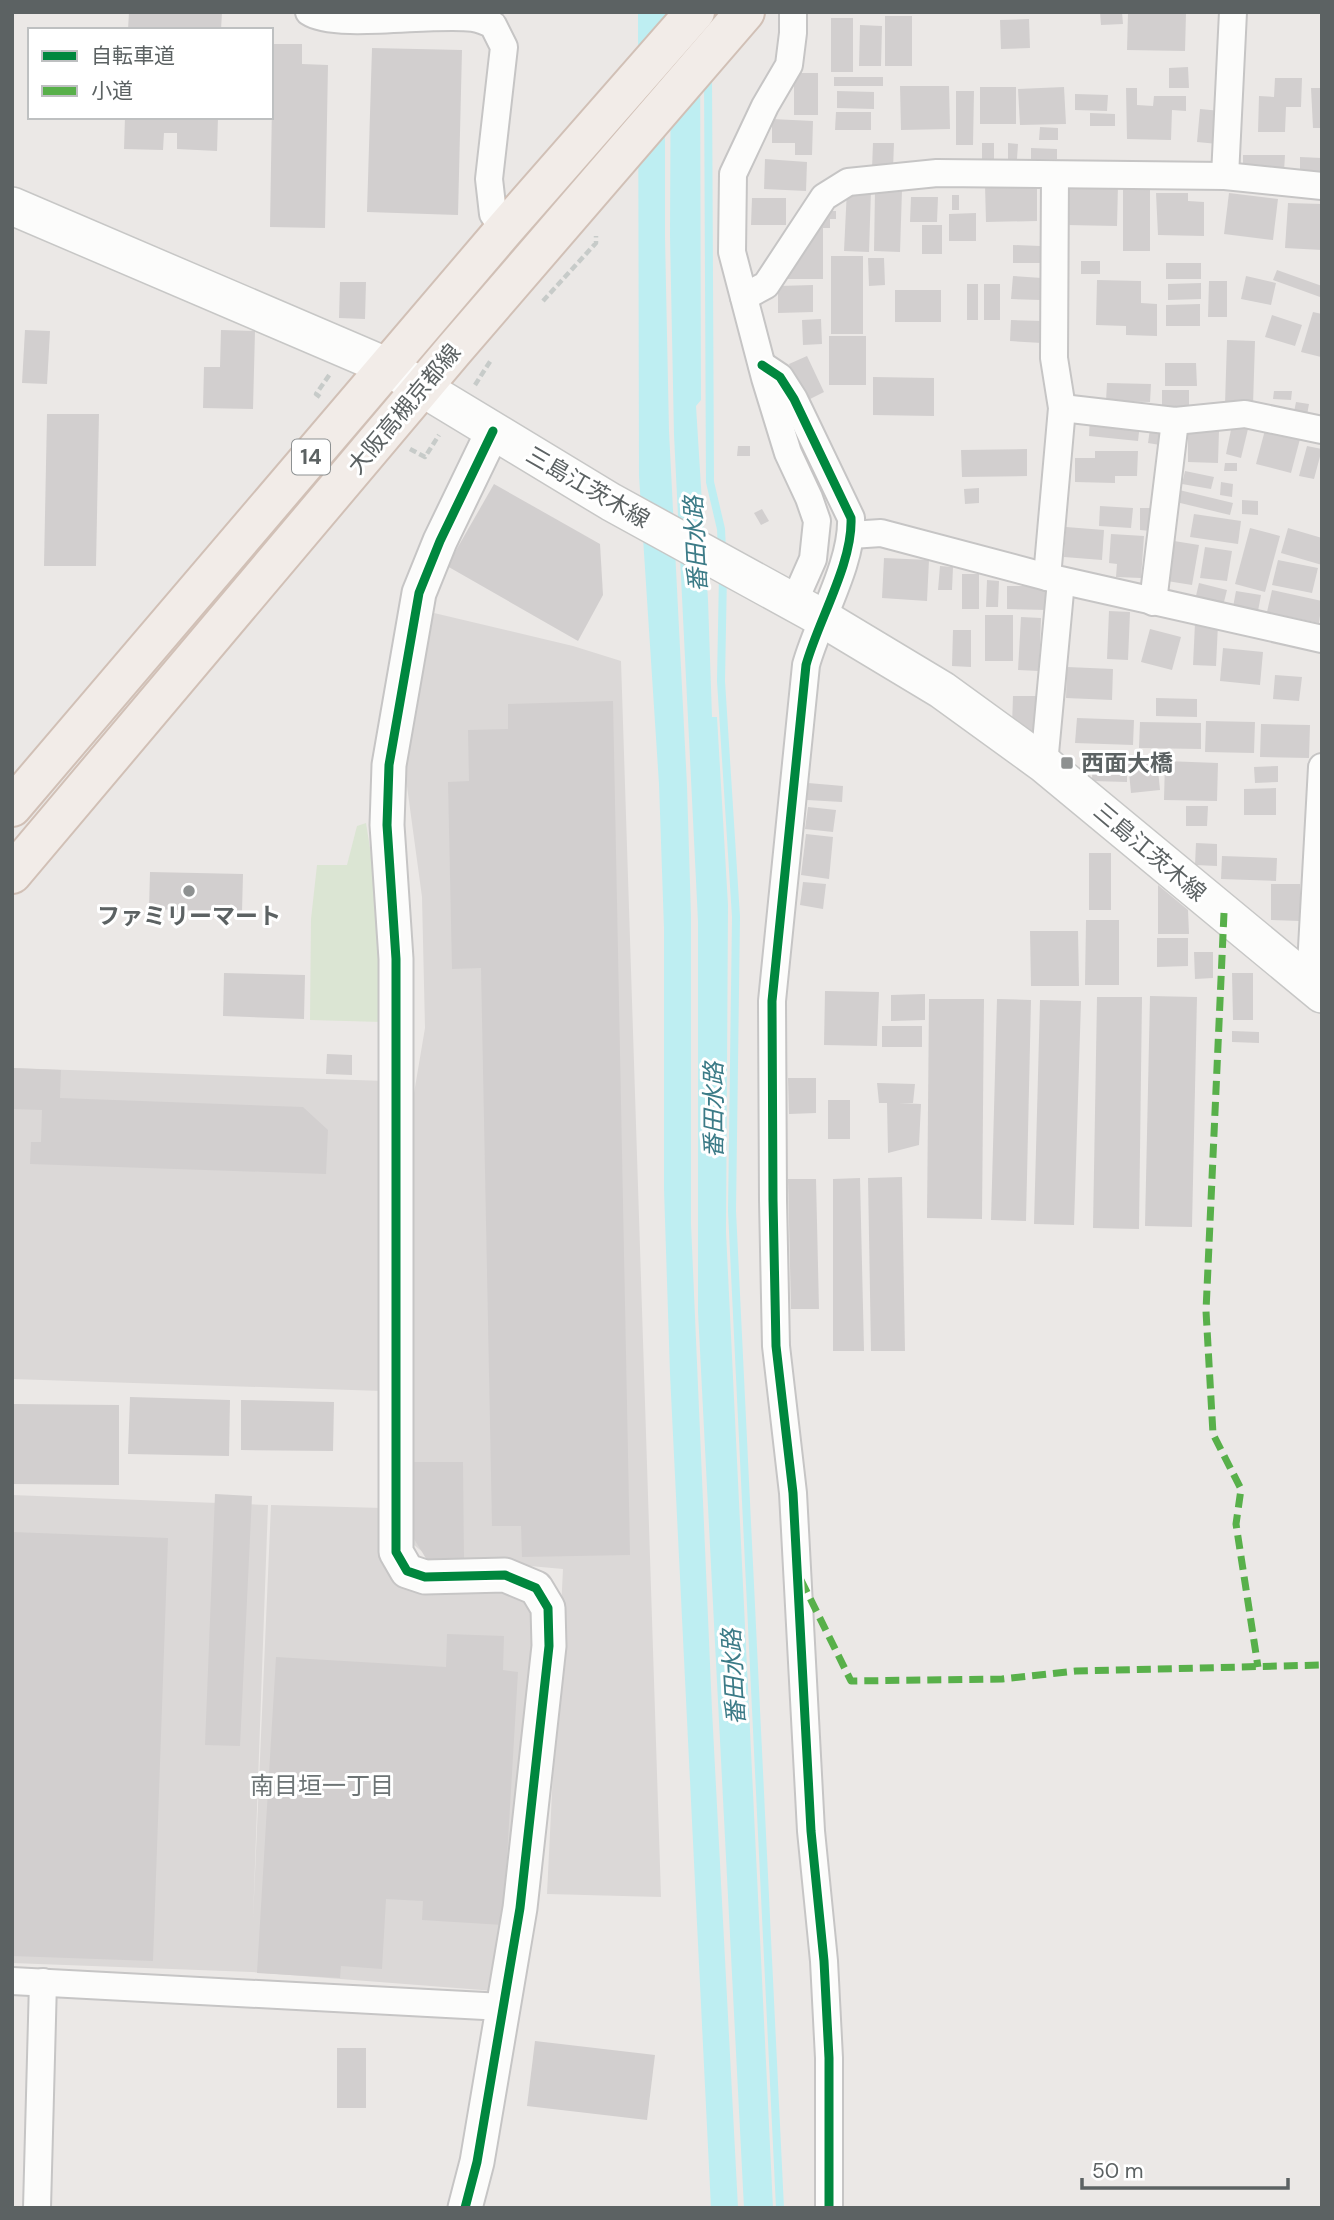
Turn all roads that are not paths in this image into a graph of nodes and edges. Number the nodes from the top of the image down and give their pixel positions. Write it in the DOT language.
graph roads {
  1 [pos="309,12"];
  2 [pos="695,12"];
  3 [pos="793,12"];
  4 [pos="1233,12"];
  5 [pos="742,16"];
  6 [pos="1055,175"];
  7 [pos="1225,176"];
  8 [pos="1322,186"];
  9 [pos="12,205"];
  10 [pos="505,230"];
  11 [pos="744,297"];
  12 [pos="762,365"];
  13 [pos="388,367"];
  14 [pos="422,389"];
  15 [pos="1062,408"];
  16 [pos="1175,421"];
  17 [pos="1322,429"];
  18 [pos="493,431"];
  19 [pos="852,535"];
  20 [pos="1054,579"];
  21 [pos="1153,601"];
  22 [pos="808,611"];
  23 [pos="1322,639"];
  24 [pos="1044,764"];
  25 [pos="1322,767"];
  26 [pos="12,807"];
  27 [pos="12,874"];
  28 [pos="1316,989"];
  29 [pos="12,1981"];
  30 [pos="43,1982"];
  31 [pos="503,2007"];
  32 [pos="37,2208"];
  33 [pos="465,2208"];
  34 [pos="829,2208"];
  1 -- 10 [label="street"];
  2 -- 10 [label="main road, 大阪高槻京都線 / 14"];
  3 -- 11 [label="street"];
  4 -- 7 [label="street"];
  5 -- 14 [label="main road, 大阪高槻京都線 / 14"];
  6 -- 7 [label="street"];
  6 -- 11 [label="street"];
  6 -- 15 [label="street"];
  7 -- 8 [label="street"];
  9 -- 13 [label="main road, 三島江茨木線"];
  10 -- 13 [label="main road, 大阪高槻京都線 / 14"];
  11 -- 12 [label="street"];
  12 -- 19 [label="street"];
  12 -- 22 [label="street"];
  13 -- 14 [label="main road, 三島江茨木線"];
  13 -- 26 [label="main road, 大阪高槻京都線 / 14"];
  14 -- 18 [label="main road, 三島江茨木線"];
  14 -- 27 [label="main road, 大阪高槻京都線 / 14"];
  15 -- 16 [label="street"];
  15 -- 20 [label="street"];
  16 -- 17 [label="street"];
  16 -- 21 [label="street"];
  18 -- 22 [label="main road, 三島江茨木線"];
  18 -- 31 [label="street"];
  19 -- 20 [label="street"];
  19 -- 22 [label="street"];
  20 -- 21 [label="street"];
  20 -- 24 [label="street"];
  21 -- 23 [label="street"];
  22 -- 24 [label="main road, 三島江茨木線"];
  22 -- 34 [label="street"];
  24 -- 28 [label="main road, 三島江茨木線"];
  25 -- 28 [label="street"];
  29 -- 30 [label="street"];
  30 -- 31 [label="street"];
  30 -- 32 [label="street"];
  31 -- 33 [label="street"];
}
